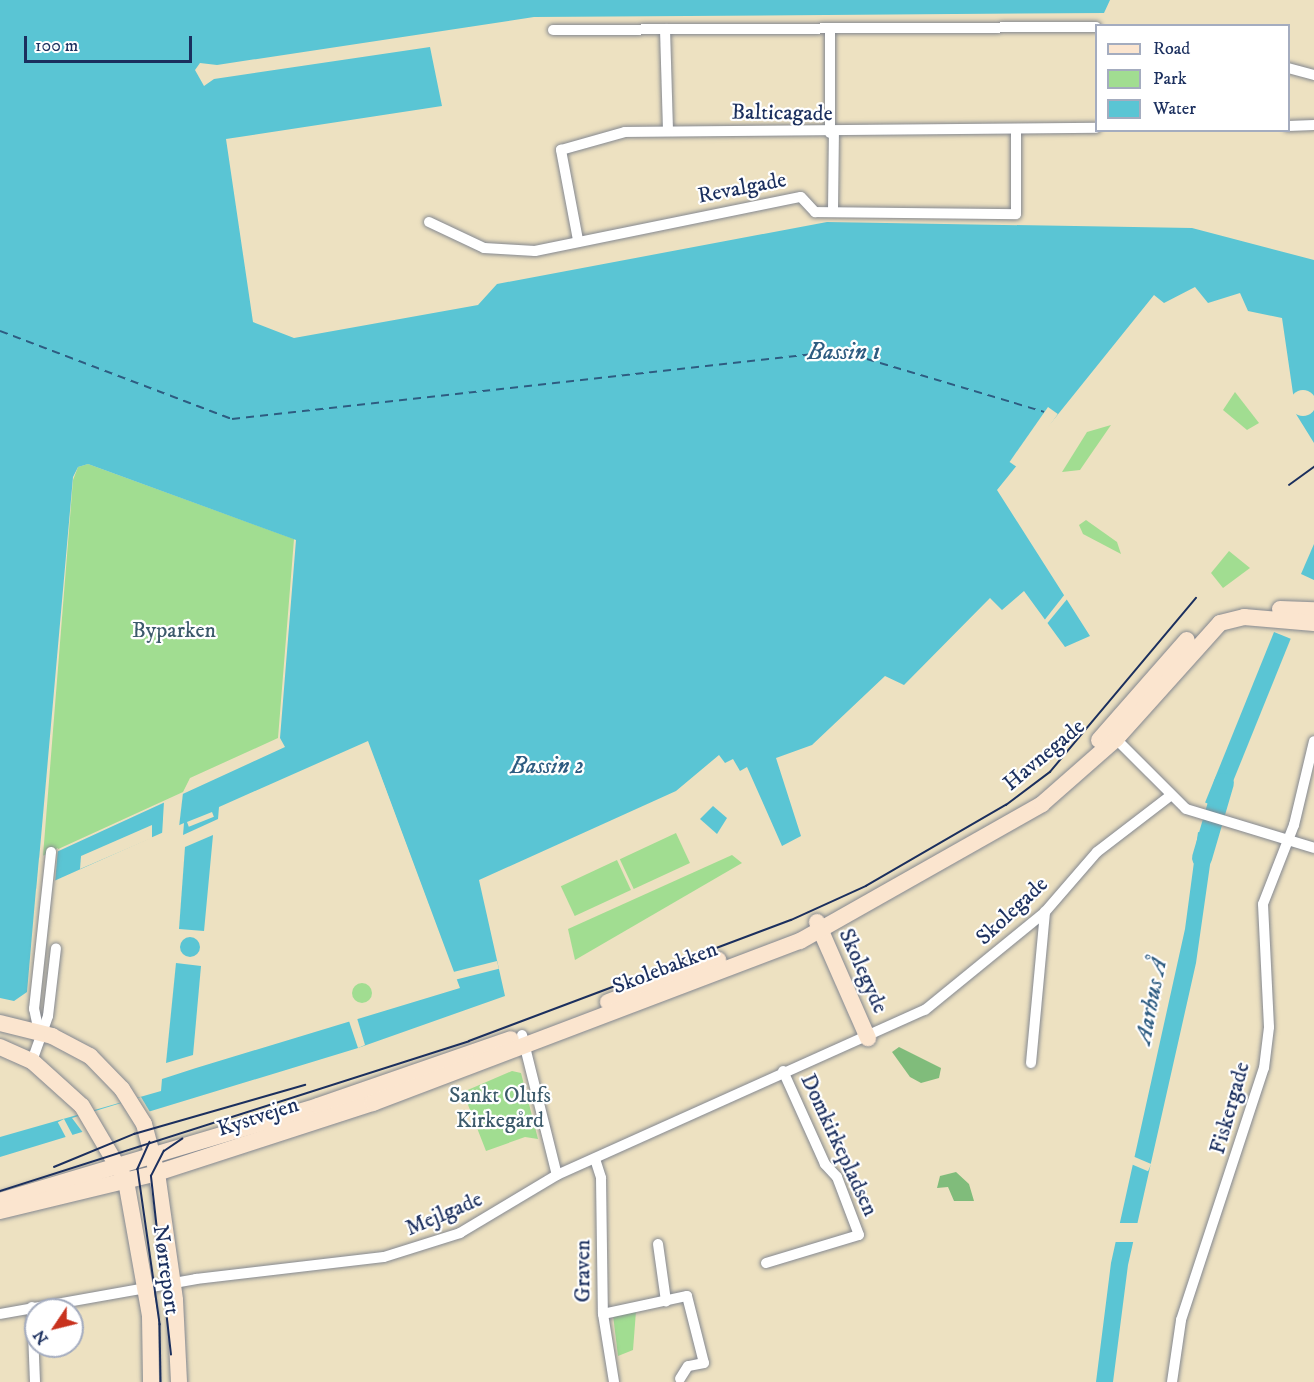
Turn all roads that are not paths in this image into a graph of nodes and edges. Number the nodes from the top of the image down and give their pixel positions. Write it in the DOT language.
graph roads {
  1 [pos="1095,27"];
  2 [pos="830,29"];
  3 [pos="553,30"];
  4 [pos="665,30"];
  5 [pos="1290,69"];
  6 [pos="1314,75"];
  7 [pos="1314,125"];
  8 [pos="1290,126"];
  9 [pos="1095,128"];
  10 [pos="668,130"];
  11 [pos="1017,130"];
  12 [pos="832,133"];
  13 [pos="833,210"];
  14 [pos="429,222"];
  15 [pos="578,240"];
  16 [pos="1314,610"];
  17 [pos="1274,614"];
  18 [pos="1314,623"];
  19 [pos="1112,735"];
  20 [pos="1314,741"];
  21 [pos="1170,796"];
  22 [pos="1289,841"];
  23 [pos="1314,848"];
  24 [pos="51,852"];
  25 [pos="1045,912"];
  26 [pos="819,926"];
  27 [pos="56,948"];
  28 [pos="0,1023"];
  29 [pos="39,1032"];
  30 [pos="868,1038"];
  31 [pos="524,1040"];
  32 [pos="0,1047"];
  33 [pos="32,1061"];
  34 [pos="1031,1063"];
  35 [pos="783,1071"];
  36 [pos="595,1159"];
  37 [pos="156,1165"];
  38 [pos="123,1174"];
  39 [pos="557,1176"];
  40 [pos="0,1201"];
  41 [pos="0,1211"];
  42 [pos="658,1244"];
  43 [pos="766,1263"];
  44 [pos="173,1284"];
  45 [pos="146,1289"];
  46 [pos="84,1299"];
  47 [pos="666,1300"];
  48 [pos="24,1309"];
  49 [pos="0,1314"];
  50 [pos="603,1314"];
  51 [pos="34,1358"];
  52 [pos="680,1379"];
  53 [pos="35,1382"];
  54 [pos="151,1382"];
  55 [pos="179,1382"];
  56 [pos="614,1382"];
  57 [pos="1172,1382"];
  1 -- 2 [label="street"];
  2 -- 4 [label="street"];
  2 -- 12 [label="street"];
  3 -- 4 [label="street"];
  4 -- 10 [label="street"];
  5 -- 6 [label="street"];
  7 -- 8 [label="street"];
  9 -- 11 [label="street, Balticagade"];
  10 -- 12 [label="street, Balticagade"];
  10 -- 15 [label="street, Balticagade"];
  11 -- 12 [label="street, Balticagade"];
  11 -- 13 [label="street, Revalgade"];
  12 -- 13 [label="street"];
  13 -- 15 [label="street, Revalgade"];
  14 -- 15 [label="street, Revalgade"];
  16 -- 17 [label="street"];
  17 -- 18 [label="street"];
  17 -- 19 [label="street, Havnegade"];
  19 -- 21 [label="street"];
  19 -- 26 [label="street, Havnegade"];
  20 -- 22 [label="street, Fiskergade"];
  21 -- 22 [label="street"];
  21 -- 25 [label="street, Skolegade"];
  22 -- 23 [label="street"];
  22 -- 57 [label="street, Fiskergade"];
  24 -- 29 [label="street"];
  25 -- 30 [label="street, Skolegade"];
  25 -- 34 [label="street"];
  26 -- 30 [label="street, Skolegyde"];
  26 -- 31 [label="street, Skolebakken"];
  27 -- 29 [label="street"];
  28 -- 29 [label="street, Nørreport"];
  29 -- 33 [label="street"];
  29 -- 37 [label="street, Nørreport"];
  30 -- 35 [label="street, Mejlgade"];
  31 -- 37 [label="street, Kystvejen"];
  31 -- 39 [label="street"];
  32 -- 33 [label="street, Nørreport"];
  33 -- 38 [label="street, Nørreport"];
  35 -- 36 [label="street, Mejlgade"];
  35 -- 43 [label="street, Domkirkepladsen"];
  36 -- 39 [label="street, Mejlgade"];
  36 -- 50 [label="street, Graven"];
  37 -- 38 [label="street, Kystvejen"];
  37 -- 44 [label="street, Nørreport"];
  38 -- 40 [label="street, Kystvejen"];
  38 -- 41 [label="street, Kystvejen"];
  38 -- 45 [label="street, Nørreport"];
  39 -- 44 [label="street, Mejlgade"];
  42 -- 47 [label="street"];
  44 -- 45 [label="street, Mejlgade"];
  44 -- 55 [label="street, Nørreport"];
  45 -- 46 [label="street, Mejlgade"];
  45 -- 54 [label="street, Nørreport"];
  47 -- 50 [label="street"];
  47 -- 52 [label="street"];
  48 -- 49 [label="street, Mejlgade"];
  50 -- 56 [label="street, Graven"];
  51 -- 53 [label="street"];
}
